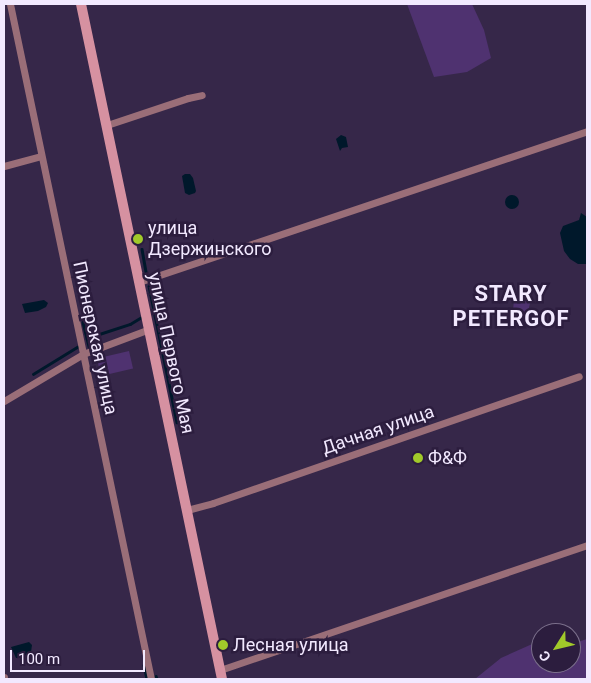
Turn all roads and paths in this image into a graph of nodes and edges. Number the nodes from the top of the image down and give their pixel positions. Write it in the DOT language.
graph roads {
  1 [pos="10,4"];
  2 [pos="81,4"];
  3 [pos="202,95"];
  4 [pos="107,125"];
  5 [pos="587,131"];
  6 [pos="42,156"];
  7 [pos="4,166"];
  8 [pos="139,282"];
  9 [pos="149,330"];
  10 [pos="84,354"];
  11 [pos="579,376"];
  12 [pos="4,401"];
  13 [pos="186,510"];
  14 [pos="587,545"];
  15 [pos="221,675"];
  16 [pos="152,679"];
  1 -- 6 [label="street, Пионерская улица"];
  2 -- 4 [label="street, улица Первого Мая"];
  3 -- 4 [label="street"];
  4 -- 8 [label="street, улица Первого Мая"];
  5 -- 8 [label="street"];
  6 -- 7 [label="street"];
  6 -- 10 [label="street, Пионерская улица"];
  8 -- 9 [label="street, улица Первого Мая"];
  9 -- 10 [label="street"];
  9 -- 13 [label="street, улица Первого Мая"];
  10 -- 12 [label="street"];
  10 -- 16 [label="street, Пионерская улица"];
  11 -- 13 [label="street, Дачная улица"];
  13 -- 15 [label="street, улица Первого Мая"];
  14 -- 15 [label="street"];
}
